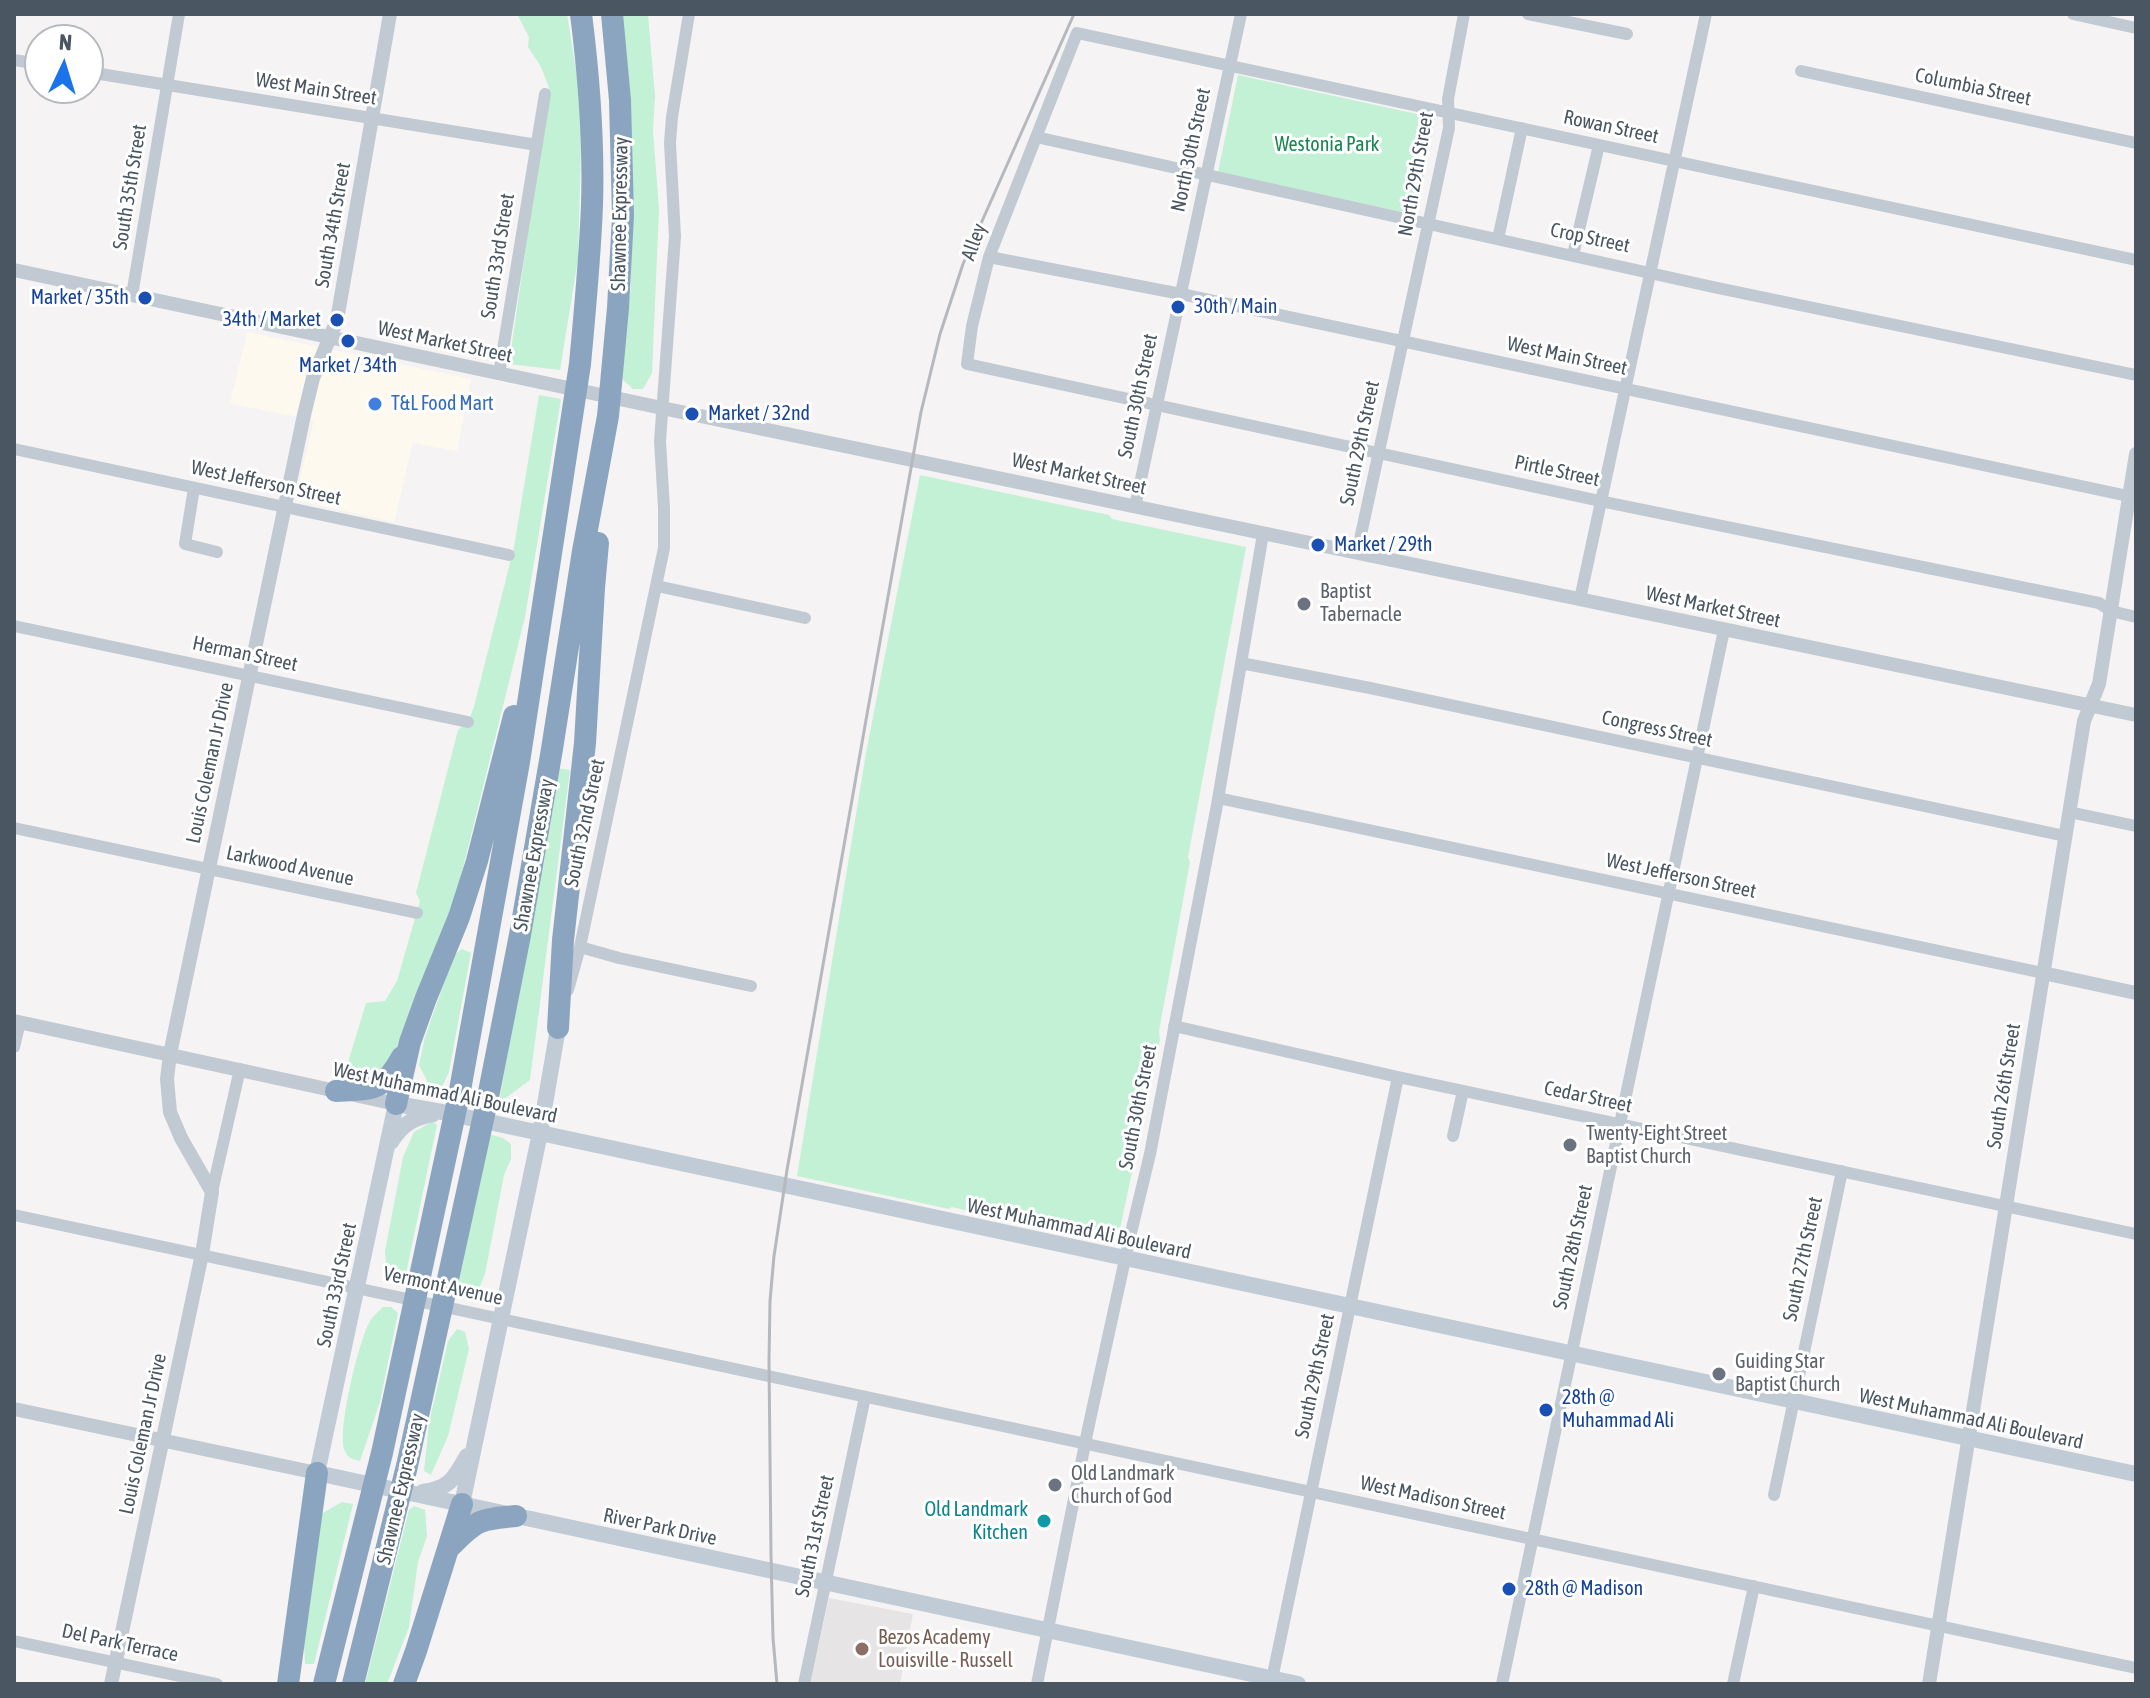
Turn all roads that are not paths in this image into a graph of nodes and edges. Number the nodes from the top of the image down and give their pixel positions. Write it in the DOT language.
graph roads {
  1 [pos="179,14"];
  2 [pos="390,14"];
  3 [pos="581,14"];
  4 [pos="612,14"];
  5 [pos="689,14"];
  6 [pos="1241,14"];
  7 [pos="1464,14"];
  8 [pos="1528,14"];
  9 [pos="1706,14"];
  10 [pos="2073,14"];
  11 [pos="2136,28"];
  12 [pos="1077,33"];
  13 [pos="1627,34"];
  14 [pos="1230,66"];
  15 [pos="1801,71"];
  16 [pos="104,75"];
  17 [pos="167,85"];
  18 [pos="545,94"];
  19 [pos="1448,113"];
  20 [pos="373,118"];
  21 [pos="1522,128"];
  22 [pos="1036,137"];
  23 [pos="2136,143"];
  24 [pos="537,145"];
  25 [pos="1599,145"];
  26 [pos="1674,161"];
  27 [pos="1206,175"];
  28 [pos="1428,223"];
  29 [pos="1498,239"];
  30 [pos="1573,255"];
  31 [pos="989,257"];
  32 [pos="2136,260"];
  33 [pos="14,270"];
  34 [pos="1650,272"];
  35 [pos="1181,294"];
  36 [pos="132,295"];
  37 [pos="330,337"];
  38 [pos="1403,341"];
  39 [pos="967,364"];
  40 [pos="499,374"];
  41 [pos="2136,375"];
  42 [pos="1625,389"];
  43 [pos="1157,405"];
  44 [pos="662,408"];
  45 [pos="608,416"];
  46 [pos="14,449"];
  47 [pos="1379,453"];
  48 [pos="2136,454"];
  49 [pos="194,488"];
  50 [pos="2132,497"];
  51 [pos="1600,501"];
  52 [pos="284,507"];
  53 [pos="1135,507"];
  54 [pos="1263,534"];
  55 [pos="217,552"];
  56 [pos="1357,553"];
  57 [pos="509,555"];
  58 [pos="547,579"];
  59 [pos="657,586"];
  60 [pos="1580,599"];
  61 [pos="2111,611"];
  62 [pos="2136,617"];
  63 [pos="805,618"];
  64 [pos="14,626"];
  65 [pos="1724,630"];
  66 [pos="1241,663"];
  67 [pos="248,676"];
  68 [pos="2091,706"];
  69 [pos="2136,715"];
  70 [pos="468,722"];
  71 [pos="1697,758"];
  72 [pos="1218,798"];
  73 [pos="2069,812"];
  74 [pos="2136,826"];
  75 [pos="14,828"];
  76 [pos="2065,836"];
  77 [pos="208,869"];
  78 [pos="1669,893"];
  79 [pos="417,913"];
  80 [pos="580,947"];
  81 [pos="2043,973"];
  82 [pos="751,986"];
  83 [pos="2136,993"];
  84 [pos="17,1022"];
  85 [pos="1174,1026"];
  86 [pos="558,1028"];
  87 [pos="410,1042"];
  88 [pos="14,1047"];
  89 [pos="170,1054"];
  90 [pos="240,1069"];
  91 [pos="1398,1077"];
  92 [pos="336,1091"];
  93 [pos="1463,1091"];
  94 [pos="396,1104"];
  95 [pos="442,1112"];
  96 [pos="1620,1124"];
  97 [pos="540,1133"];
  98 [pos="1453,1136"];
  99 [pos="387,1151"];
  100 [pos="1842,1171"];
  101 [pos="212,1192"];
  102 [pos="2005,1206"];
  103 [pos="14,1215"];
  104 [pos="2136,1234"];
  105 [pos="202,1254"];
  106 [pos="1125,1259"];
  107 [pos="357,1289"];
  108 [pos="1350,1307"];
  109 [pos="500,1319"];
  110 [pos="1571,1354"];
  111 [pos="722,1367"];
  112 [pos="865,1397"];
  113 [pos="1793,1401"];
  114 [pos="14,1409"];
  115 [pos="1968,1439"];
  116 [pos="163,1441"];
  117 [pos="475,1443"];
  118 [pos="1085,1444"];
  119 [pos="317,1473"];
  120 [pos="2136,1474"];
  121 [pos="1311,1492"];
  122 [pos="413,1493"];
  123 [pos="1774,1495"];
  124 [pos="462,1504"];
  125 [pos="516,1516"];
  126 [pos="1532,1539"];
  127 [pos="450,1547"];
  128 [pos="825,1582"];
  129 [pos="1754,1586"];
  130 [pos="1938,1625"];
  131 [pos="1047,1629"];
  132 [pos="14,1641"];
  133 [pos="115,1662"];
  134 [pos="2136,1668"];
  135 [pos="1272,1681"];
  136 [pos="111,1684"];
  137 [pos="217,1684"];
  138 [pos="288,1684"];
  139 [pos="324,1684"];
  140 [pos="353,1684"];
  141 [pos="404,1684"];
  142 [pos="804,1684"];
  143 [pos="1037,1684"];
  144 [pos="1298,1684"];
  145 [pos="1502,1684"];
  146 [pos="1733,1684"];
  147 [pos="1929,1684"];
  1 -- 17 [label="street, South 35th Street"];
  2 -- 20 [label="street, South 34th Street"];
  3 -- 58 [label="highway, Shawnee Expressway"];
  4 -- 45 [label="highway, Shawnee Expressway"];
  5 -- 44 [label="street, South 32nd Street"];
  6 -- 14 [label="street, North 30th Street"];
  7 -- 19 [label="street, North 29th Street"];
  8 -- 13 [label="street"];
  9 -- 26 [label="street"];
  10 -- 11 [label="street"];
  12 -- 14 [label="street, Rowan Street"];
  12 -- 22 [label="street, Alley"];
  14 -- 19 [label="street, Rowan Street"];
  14 -- 27 [label="street, North 30th Street"];
  15 -- 23 [label="street, Columbia Street"];
  16 -- 17 [label="street, West Main Street"];
  17 -- 20 [label="street, West Main Street"];
  17 -- 36 [label="street, South 35th Street"];
  18 -- 24 [label="street, South 33rd Street"];
  19 -- 21 [label="street, Rowan Street"];
  19 -- 28 [label="street, North 29th Street"];
  20 -- 24 [label="street, West Main Street"];
  20 -- 37 [label="street, South 34th Street"];
  21 -- 25 [label="street, Rowan Street"];
  21 -- 29 [label="street"];
  22 -- 27 [label="street, Crop Street"];
  22 -- 31 [label="street, Alley"];
  24 -- 40 [label="street, South 33rd Street"];
  25 -- 26 [label="street, Rowan Street"];
  25 -- 30 [label="street"];
  26 -- 32 [label="street, Rowan Street"];
  26 -- 34 [label="street"];
  27 -- 28 [label="street, Crop Street"];
  27 -- 35 [label="street, North 30th Street"];
  28 -- 29 [label="street, Crop Street"];
  28 -- 38 [label="street, North 29th Street"];
  29 -- 30 [label="street, Crop Street"];
  30 -- 34 [label="street, Crop Street"];
  31 -- 35 [label="street, West Main Street"];
  31 -- 39 [label="street, Alley"];
  33 -- 36 [label="street, West Market Street"];
  34 -- 41 [label="street, Crop Street"];
  34 -- 42 [label="street"];
  35 -- 38 [label="street, West Main Street"];
  35 -- 43 [label="street, South 30th Street"];
  36 -- 37 [label="street, West Market Street"];
  37 -- 40 [label="street, West Market Street"];
  37 -- 52 [label="street, Louis Coleman Jr Drive"];
  38 -- 42 [label="street, West Main Street"];
  38 -- 47 [label="street, South 29th Street"];
  39 -- 43 [label="street, Pirtle Street"];
  40 -- 44 [label="street, West Market Street"];
  42 -- 50 [label="street, West Main Street"];
  42 -- 51 [label="street"];
  43 -- 47 [label="street, Pirtle Street"];
  43 -- 53 [label="street, South 30th Street"];
  44 -- 53 [label="street, West Market Street"];
  44 -- 59 [label="street, South 32nd Street"];
  45 -- 86 [label="highway"];
  45 -- 140 [label="highway, Shawnee Expressway"];
  46 -- 49 [label="street, West Jefferson Street"];
  47 -- 51 [label="street, Pirtle Street"];
  47 -- 56 [label="street, South 29th Street"];
  48 -- 50 [label="street, South 26th Street"];
  49 -- 52 [label="street, West Jefferson Street"];
  49 -- 55 [label="street"];
  50 -- 61 [label="street, South 26th Street"];
  51 -- 60 [label="street"];
  51 -- 61 [label="street, Pirtle Street"];
  52 -- 57 [label="street, West Jefferson Street"];
  52 -- 67 [label="street, Louis Coleman Jr Drive"];
  53 -- 54 [label="street, West Market Street"];
  54 -- 56 [label="street, West Market Street"];
  54 -- 66 [label="street, South 30th Street"];
  56 -- 60 [label="street, West Market Street"];
  58 -- 87 [label="highway"];
  58 -- 139 [label="highway, Shawnee Expressway"];
  59 -- 63 [label="street"];
  59 -- 80 [label="street, South 32nd Street"];
  60 -- 65 [label="street, West Market Street"];
  61 -- 62 [label="street, Pirtle Street"];
  61 -- 68 [label="street, South 26th Street"];
  64 -- 67 [label="street, Herman Street"];
  65 -- 68 [label="street, West Market Street"];
  65 -- 71 [label="street, South 28th Street"];
  66 -- 71 [label="street, Congress Street"];
  66 -- 72 [label="street, South 30th Street"];
  67 -- 70 [label="street, Herman Street"];
  67 -- 77 [label="street, Louis Coleman Jr Drive"];
  68 -- 69 [label="street, West Market Street"];
  68 -- 73 [label="street, South 26th Street"];
  71 -- 76 [label="street, Congress Street"];
  71 -- 78 [label="street, South 28th Street"];
  72 -- 78 [label="street, West Jefferson Street"];
  72 -- 85 [label="street, South 30th Street"];
  73 -- 74 [label="street"];
  73 -- 76 [label="street, South 26th Street"];
  75 -- 77 [label="street, Larkwood Avenue"];
  76 -- 81 [label="street, South 26th Street"];
  77 -- 79 [label="street, Larkwood Avenue"];
  77 -- 89 [label="street, Louis Coleman Jr Drive"];
  78 -- 81 [label="street, West Jefferson Street"];
  78 -- 96 [label="street, South 28th Street"];
  80 -- 82 [label="street"];
  80 -- 86 [label="street, South 32nd Street"];
  81 -- 83 [label="street, West Jefferson Street"];
  81 -- 102 [label="street, South 26th Street"];
  84 -- 88 [label="street"];
  84 -- 89 [label="street, West Muhammad Ali Boulevard"];
  85 -- 91 [label="street, Cedar Street"];
  85 -- 106 [label="street, South 30th Street"];
  86 -- 97 [label="main road, South 32nd Street"];
  87 -- 92 [label="highway"];
  87 -- 94 [label="highway"];
  89 -- 90 [label="street, West Muhammad Ali Boulevard"];
  89 -- 101 [label="street, Louis Coleman Jr Drive"];
  90 -- 92 [label="street, West Muhammad Ali Boulevard"];
  90 -- 101 [label="street, Louis Coleman Jr Drive"];
  91 -- 93 [label="street, Cedar Street"];
  91 -- 108 [label="street, South 29th Street"];
  92 -- 94 [label="street, West Muhammad Ali Boulevard"];
  93 -- 96 [label="street, Cedar Street"];
  93 -- 98 [label="street"];
  94 -- 95 [label="main road, West Muhammad Ali Boulevard"];
  94 -- 99 [label="main road, South 33rd Street"];
  95 -- 97 [label="main road, West Muhammad Ali Boulevard"];
  95 -- 99 [label="main road"];
  96 -- 100 [label="street, Cedar Street"];
  96 -- 110 [label="street, South 28th Street"];
  97 -- 106 [label="main road, West Muhammad Ali Boulevard"];
  97 -- 109 [label="main road, South 32nd Street"];
  99 -- 107 [label="main road, South 33rd Street"];
  100 -- 102 [label="street, Cedar Street"];
  100 -- 113 [label="street, South 27th Street"];
  101 -- 105 [label="street, Louis Coleman Jr Drive"];
  102 -- 104 [label="street, Cedar Street"];
  102 -- 115 [label="street, South 26th Street"];
  103 -- 105 [label="street, Vermont Avenue"];
  105 -- 107 [label="street, Vermont Avenue"];
  105 -- 116 [label="street, Louis Coleman Jr Drive"];
  106 -- 108 [label="main road, West Muhammad Ali Boulevard"];
  106 -- 118 [label="street, South 30th Street"];
  107 -- 109 [label="street, Vermont Avenue"];
  107 -- 119 [label="main road, South 33rd Street"];
  108 -- 110 [label="main road, West Muhammad Ali Boulevard"];
  108 -- 121 [label="street, South 29th Street"];
  109 -- 111 [label="street, Vermont Avenue"];
  109 -- 117 [label="main road, South 32nd Street"];
  110 -- 113 [label="main road, West Muhammad Ali Boulevard"];
  110 -- 126 [label="street, South 28th Street"];
  111 -- 112 [label="street, West Madison Street"];
  112 -- 118 [label="street, West Madison Street"];
  112 -- 128 [label="street, South 31st Street"];
  113 -- 115 [label="main road, West Muhammad Ali Boulevard"];
  113 -- 123 [label="street, South 27th Street"];
  114 -- 116 [label="street, River Park Drive"];
  115 -- 120 [label="main road, West Muhammad Ali Boulevard"];
  115 -- 130 [label="street, South 26th Street"];
  116 -- 119 [label="street, River Park Drive"];
  116 -- 133 [label="street, Louis Coleman Jr Drive"];
  117 -- 122 [label="main road"];
  117 -- 124 [label="main road, South 32nd Street"];
  118 -- 121 [label="street, West Madison Street"];
  118 -- 131 [label="street, South 30th Street"];
  119 -- 122 [label="main road, River Park Drive"];
  119 -- 138 [label="highway"];
  121 -- 126 [label="street, West Madison Street"];
  121 -- 135 [label="street, South 29th Street"];
  122 -- 124 [label="main road, River Park Drive"];
  124 -- 125 [label="main road, River Park Drive"];
  124 -- 127 [label="highway"];
  125 -- 127 [label="highway"];
  125 -- 128 [label="main road, River Park Drive"];
  126 -- 129 [label="street, West Madison Street"];
  126 -- 145 [label="street, South 28th Street"];
  127 -- 141 [label="highway"];
  128 -- 131 [label="main road, River Park Drive"];
  128 -- 142 [label="street, South 31st Street"];
  129 -- 130 [label="street, West Madison Street"];
  129 -- 146 [label="street"];
  130 -- 134 [label="street, West Madison Street"];
  130 -- 147 [label="street, South 26th Street"];
  131 -- 135 [label="main road, River Park Drive"];
  131 -- 143 [label="street, South 30th Street"];
  132 -- 133 [label="street, Del Park Terrace"];
  133 -- 136 [label="street, Louis Coleman Jr Drive"];
  133 -- 137 [label="street, Del Park Terrace"];
  135 -- 144 [label="main road, River Park Drive"];
}
